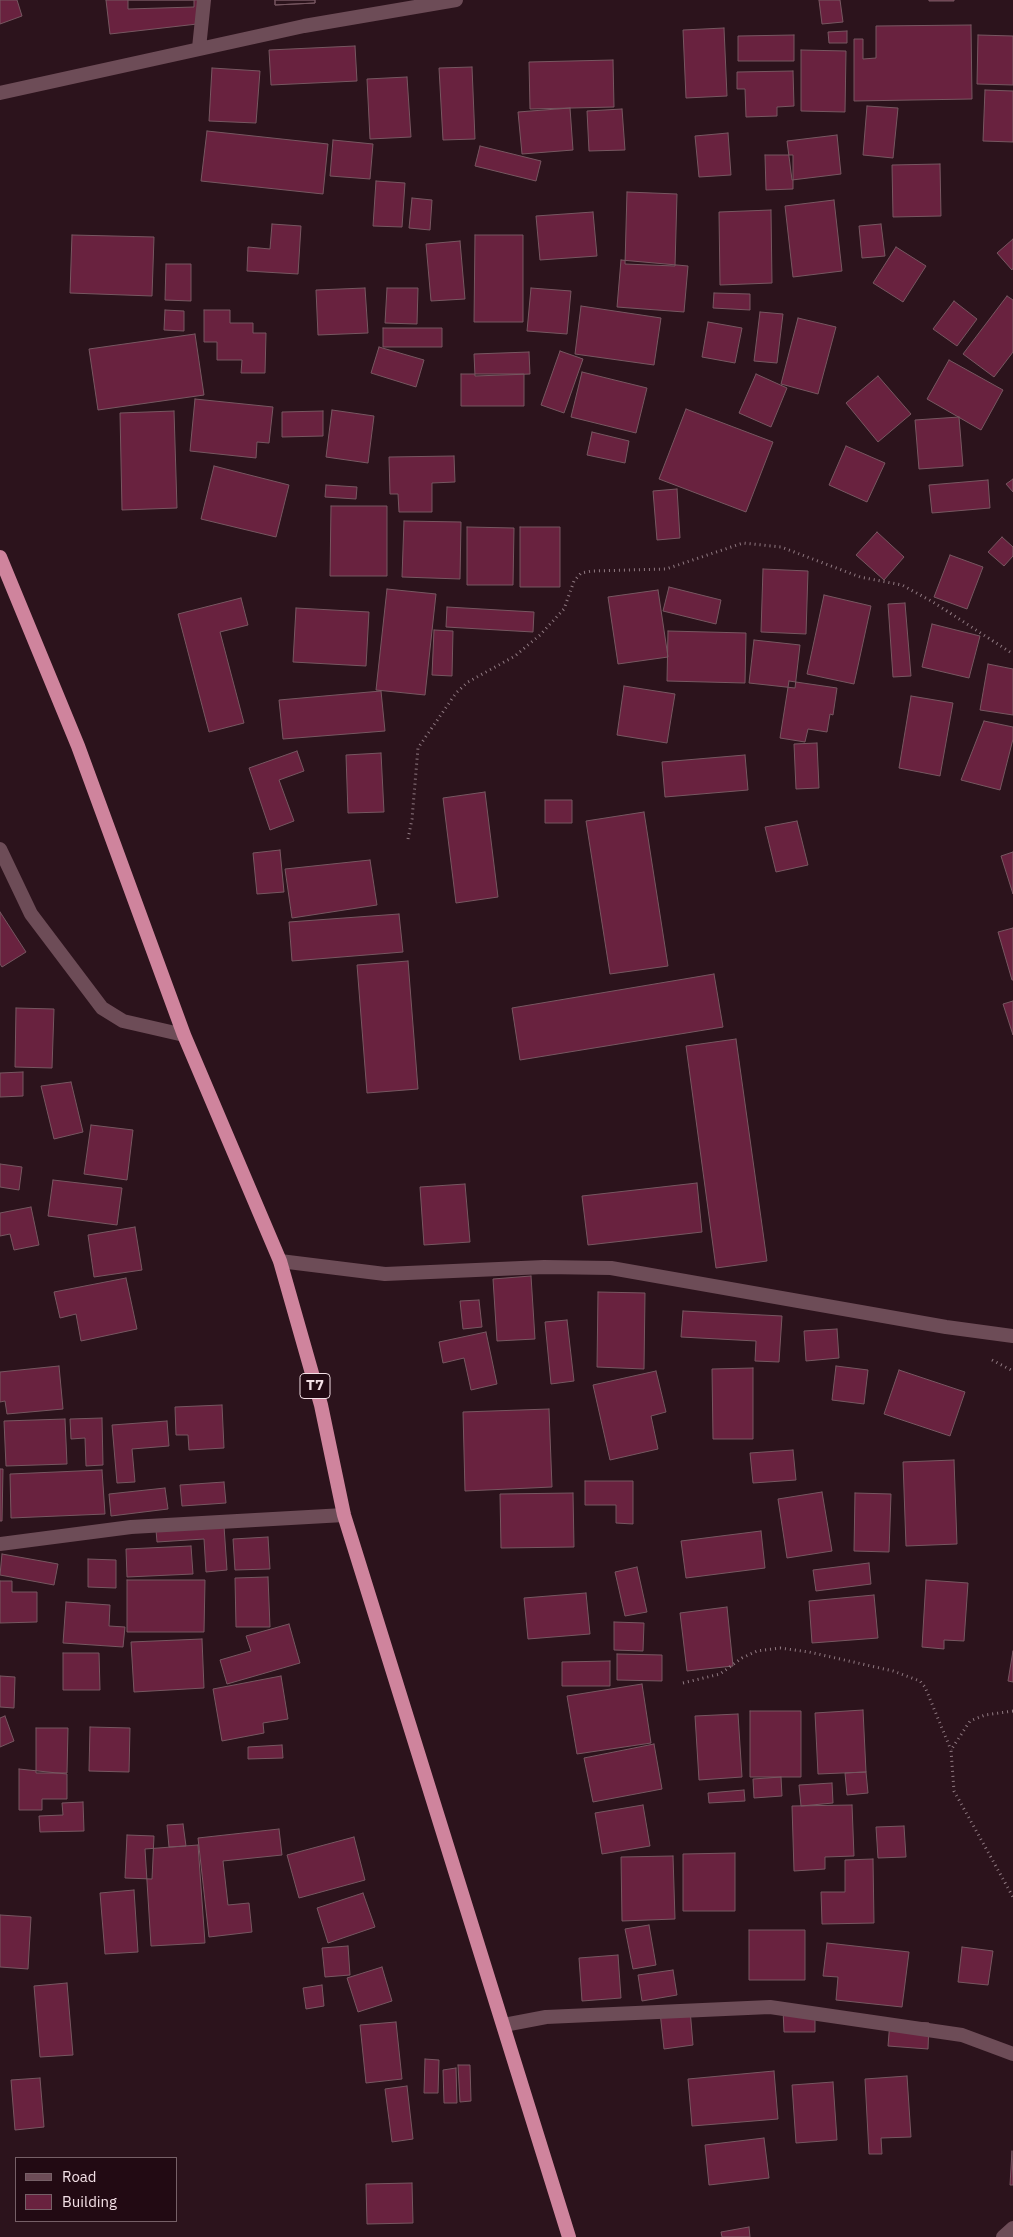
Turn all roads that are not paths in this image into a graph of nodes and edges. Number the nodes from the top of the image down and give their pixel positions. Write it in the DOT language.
graph roads {
  1 [pos="204,0"];
  2 [pos="456,0"];
  3 [pos="199,48"];
  4 [pos="0,93"];
  5 [pos="0,557"];
  6 [pos="0,849"];
  7 [pos="184,1035"];
  8 [pos="280,1261"];
  9 [pos="1013,1336"];
  10 [pos="344,1515"];
  11 [pos="0,1544"];
  12 [pos="504,2025"];
  13 [pos="1013,2054"];
  14 [pos="1013,2228"];
  15 [pos="569,2237"];
  16 [pos="1003,2237"];
  1 -- 3 [label="street"];
  2 -- 3 [label="street"];
  3 -- 4 [label="street"];
  5 -- 7 [label="highway, T7"];
  6 -- 7 [label="street"];
  7 -- 8 [label="highway, T7"];
  8 -- 9 [label="street"];
  8 -- 10 [label="highway, T7"];
  10 -- 11 [label="street"];
  10 -- 12 [label="highway, T7"];
  12 -- 13 [label="street"];
  12 -- 15 [label="highway, T7"];
  14 -- 16 [label="street"];
}
